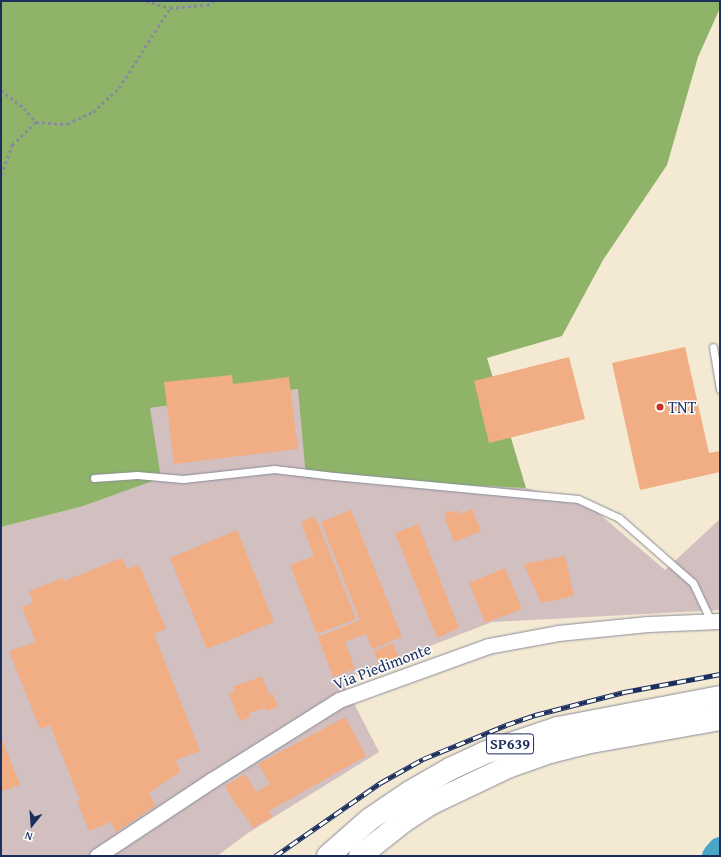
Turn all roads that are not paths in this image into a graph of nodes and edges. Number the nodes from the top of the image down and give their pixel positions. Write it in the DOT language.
graph roads {
  1 [pos="713,347"];
  2 [pos="720,388"];
  3 [pos="94,478"];
  4 [pos="716,621"];
  5 [pos="720,697"];
  6 [pos="720,718"];
  7 [pos="97,856"];
  8 [pos="328,856"];
  9 [pos="360,856"];
  1 -- 2 [label="lane"];
  3 -- 4 [label="lane"];
  4 -- 7 [label="street, Via Piedimonte"];
  5 -- 8 [label="main road, SP639"];
  6 -- 9 [label="main road, SP639"];
}
